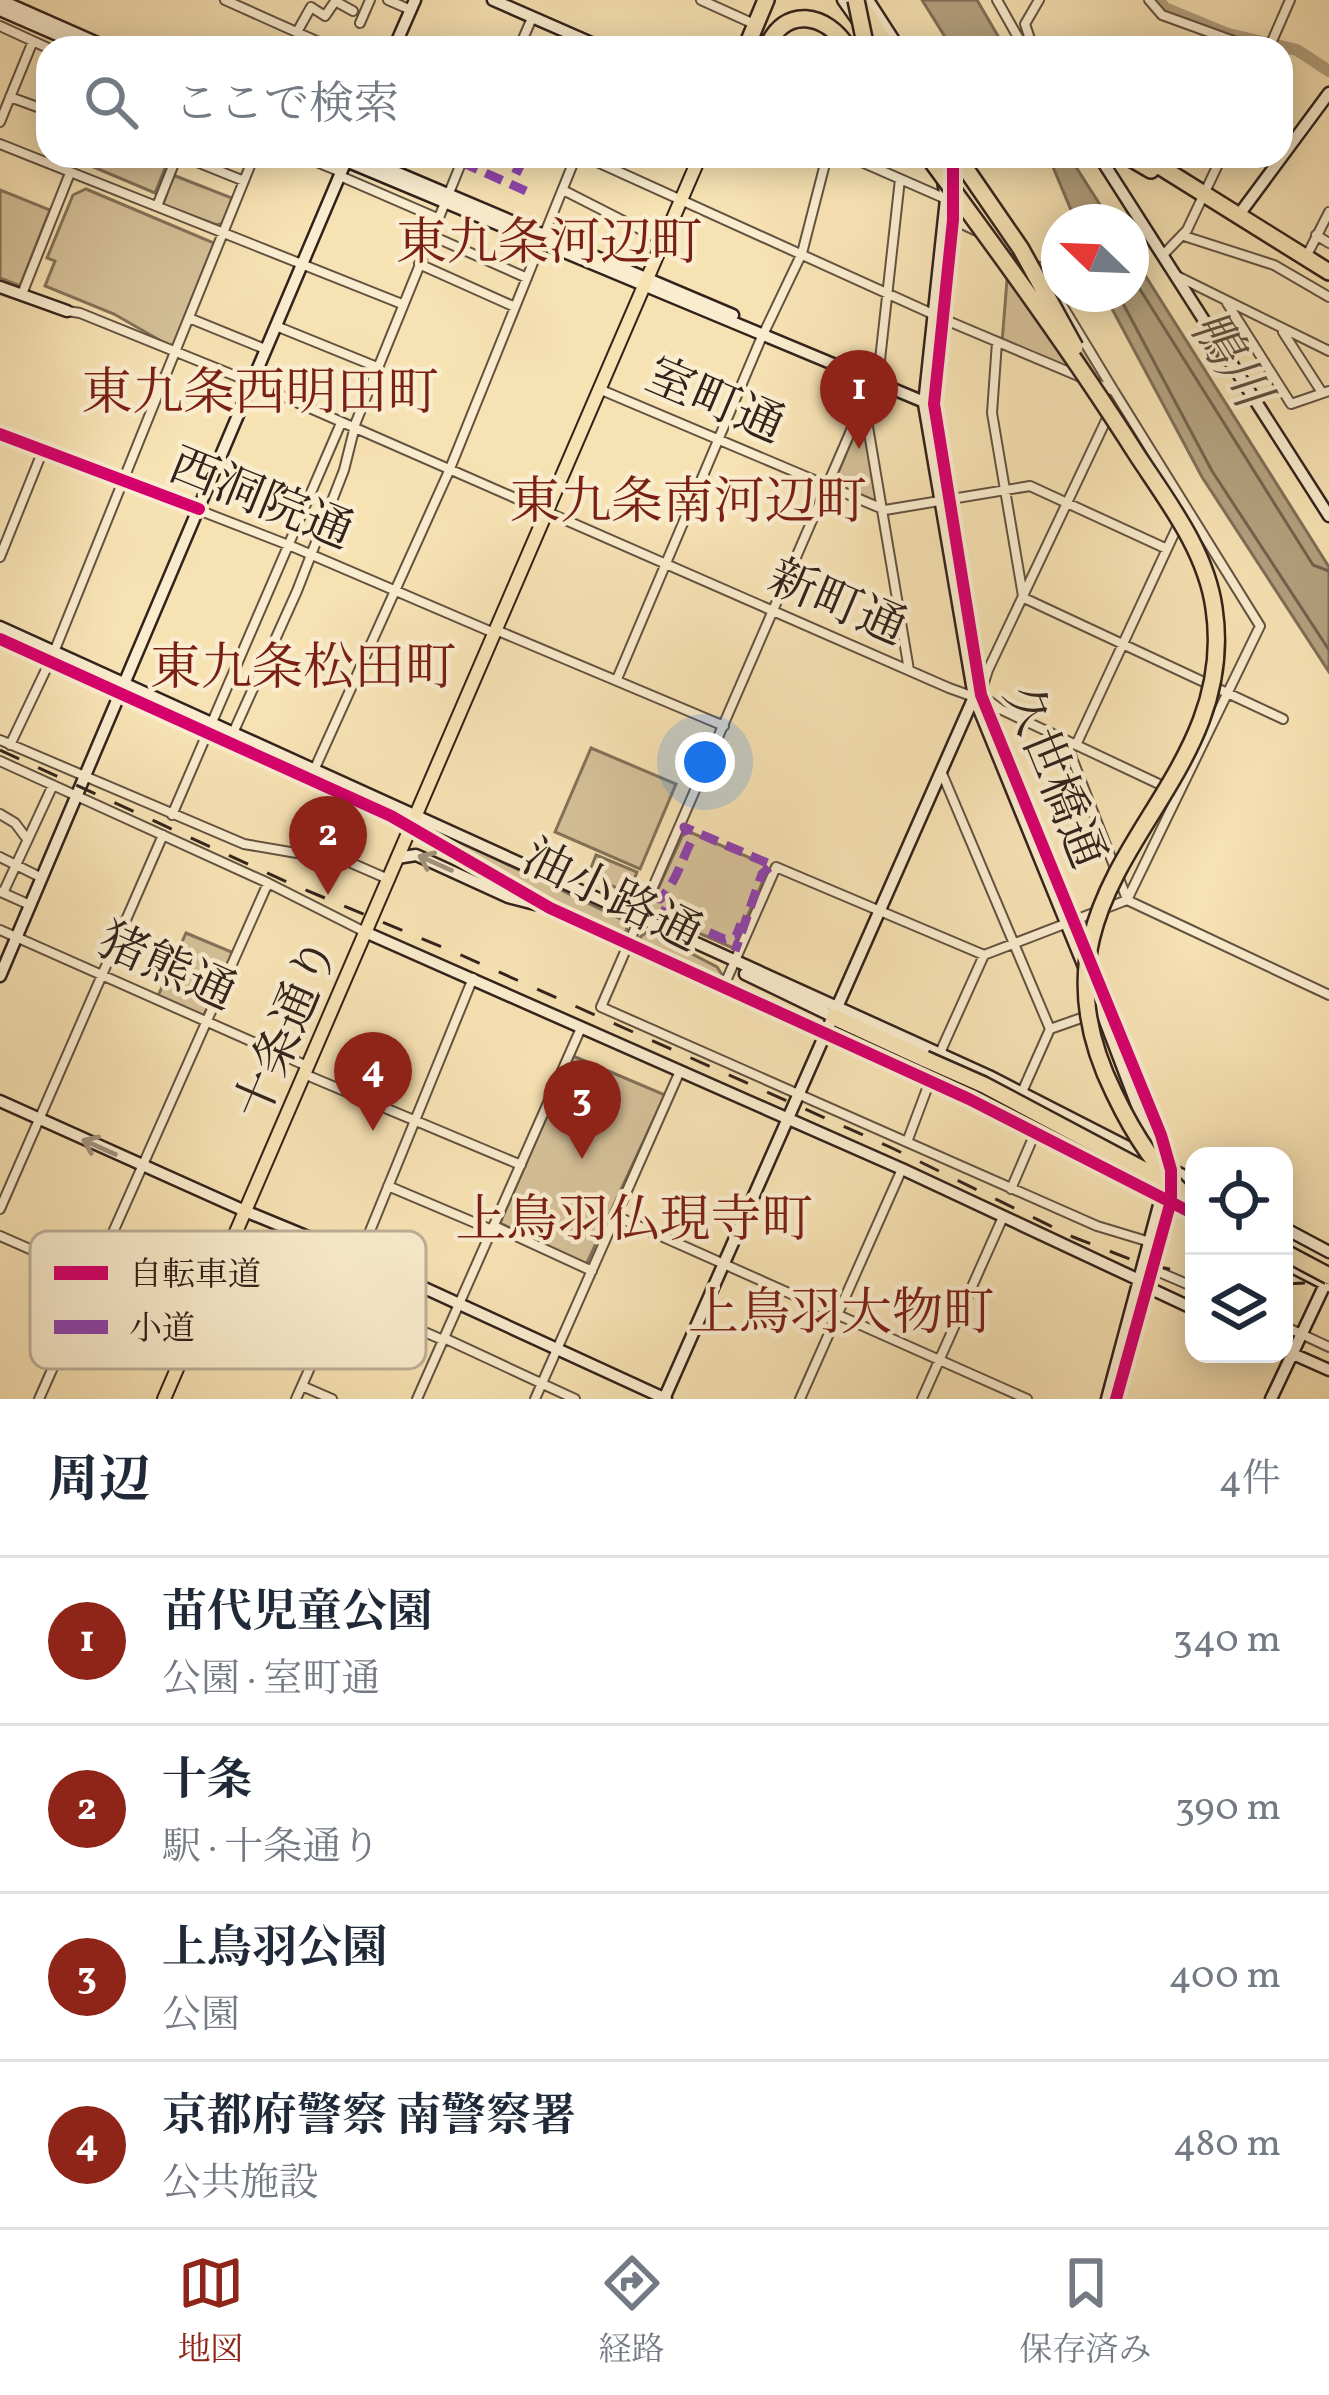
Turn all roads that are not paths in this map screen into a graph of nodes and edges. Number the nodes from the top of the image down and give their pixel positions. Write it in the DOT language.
graph roads {
  1 [pos="0,0"];
  2 [pos="39,0"];
  3 [pos="225,0"];
  4 [pos="370,0"];
  5 [pos="388,0"];
  6 [pos="493,0"];
  7 [pos="535,0"];
  8 [pos="701,0"];
  9 [pos="855,0"];
  10 [pos="997,0"];
  11 [pos="1039,0"];
  12 [pos="1148,0"];
  13 [pos="1290,0"];
  14 [pos="335,1"];
  15 [pos="766,2"];
  16 [pos="413,5"];
  17 [pos="0,10"];
  18 [pos="353,11"];
  19 [pos="32,14"];
  20 [pos="530,17"];
  21 [pos="360,23"];
  22 [pos="756,25"];
  23 [pos="0,26"];
  24 [pos="865,29"];
  25 [pos="300,33"];
  26 [pos="60,36"];
  27 [pos="82,36"];
  28 [pos="299,36"];
  29 [pos="306,36"];
  30 [pos="399,36"];
  31 [pos="523,36"];
  32 [pos="575,36"];
  33 [pos="751,36"];
  34 [pos="775,36"];
  35 [pos="839,36"];
  36 [pos="866,36"];
  37 [pos="866,36"];
  38 [pos="880,36"];
  39 [pos="888,36"];
  40 [pos="1021,36"];
  41 [pos="1026,36"];
  42 [pos="1220,36"];
  43 [pos="1274,36"];
  44 [pos="33,41"];
  45 [pos="36,42"];
  46 [pos="1329,93"];
  47 [pos="10,97"];
  48 [pos="36,106"];
  49 [pos="0,122"];
  50 [pos="1293,142"];
  51 [pos="0,144"];
  52 [pos="36,158"];
  53 [pos="60,168"];
  54 [pos="174,168"];
  55 [pos="210,168"];
  56 [pos="249,168"];
  57 [pos="343,168"];
  58 [pos="353,168"];
  59 [pos="359,168"];
  60 [pos="459,168"];
  61 [pos="574,168"];
  62 [pos="608,168"];
  63 [pos="695,168"];
  64 [pos="824,168"];
  65 [pos="875,168"];
  66 [pos="926,168"];
  67 [pos="937,168"];
  68 [pos="942,168"];
  69 [pos="943,168"];
  70 [pos="954,168"];
  71 [pos="965,168"];
  72 [pos="1107,168"];
  73 [pos="1148,168"];
  74 [pos="1161,168"];
  75 [pos="1216,168"];
  76 [pos="1274,168"];
  77 [pos="1166,171"];
  78 [pos="70,172"];
  79 [pos="900,179"];
  80 [pos="244,181"];
  81 [pos="562,190"];
  82 [pos="1204,195"];
  83 [pos="446,198"];
  84 [pos="681,199"];
  85 [pos="946,200"];
  86 [pos="157,206"];
  87 [pos="1329,212"];
  88 [pos="1238,216"];
  89 [pos="437,218"];
  90 [pos="948,218"];
  91 [pos="224,232"];
  92 [pos="1316,235"];
  93 [pos="430,236"];
  94 [pos="1184,236"];
  95 [pos="543,239"];
  96 [pos="663,241"];
  97 [pos="1329,242"];
  98 [pos="1286,246"];
  99 [pos="802,253"];
  100 [pos="1163,254"];
  101 [pos="1002,256"];
  102 [pos="1305,258"];
  103 [pos="303,262"];
  104 [pos="419,264"];
  105 [pos="1274,265"];
  106 [pos="1329,272"];
  107 [pos="1175,275"];
  108 [pos="527,278"];
  109 [pos="645,282"];
  110 [pos="0,286"];
  111 [pos="887,293"];
  112 [pos="22,294"];
  113 [pos="1329,297"];
  114 [pos="1225,301"];
  115 [pos="402,304"];
  116 [pos="515,308"];
  117 [pos="67,311"];
  118 [pos="937,316"];
  119 [pos="189,318"];
  120 [pos="276,326"];
  121 [pos="1281,328"];
  122 [pos="764,332"];
  123 [pos="997,342"];
  124 [pos="266,349"];
  125 [pos="176,351"];
  126 [pos="1329,351"];
  127 [pos="377,368"];
  128 [pos="1091,376"];
  129 [pos="875,380"];
  130 [pos="252,384"];
  131 [pos="599,389"];
  132 [pos="1325,391"];
  133 [pos="1116,394"];
  134 [pos="864,401"];
  135 [pos="928,402"];
  136 [pos="341,423"];
  137 [pos="355,429"];
  138 [pos="0,434"];
  139 [pos="718,439"];
  140 [pos="18,440"];
  141 [pos="43,450"];
  142 [pos="448,471"];
  143 [pos="123,480"];
  144 [pos="828,486"];
  145 [pos="1005,489"];
  146 [pos="945,500"];
  147 [pos="1323,500"];
  148 [pos="1067,502"];
  149 [pos="1167,502"];
  150 [pos="1187,506"];
  151 [pos="199,509"];
  152 [pos="884,510"];
  153 [pos="546,513"];
  154 [pos="1329,516"];
  155 [pos="288,546"];
  156 [pos="1167,549"];
  157 [pos="310,555"];
  158 [pos="0,557"];
  159 [pos="664,566"];
  160 [pos="394,590"];
  161 [pos="1024,598"];
  162 [pos="773,613"];
  163 [pos="0,627"];
  164 [pos="495,632"];
  165 [pos="0,639"];
  166 [pos="1122,645"];
  167 [pos="52,656"];
  168 [pos="909,670"];
  169 [pos="616,679"];
  170 [pos="122,688"];
  171 [pos="1226,693"];
  172 [pos="977,696"];
  173 [pos="1283,719"];
  174 [pos="724,726"];
  175 [pos="210,727"];
  176 [pos="233,733"];
  177 [pos="1065,740"];
  178 [pos="5,742"];
  179 [pos="1076,745"];
  180 [pos="1,766"];
  181 [pos="315,768"];
  182 [pos="941,771"];
  183 [pos="84,778"];
  184 [pos="53,785"];
  185 [pos="1178,793"];
  186 [pos="77,796"];
  187 [pos="0,814"];
  188 [pos="172,814"];
  189 [pos="413,821"];
  190 [pos="163,835"];
  191 [pos="28,840"];
  192 [pos="0,857"];
  193 [pos="397,858"];
  194 [pos="16,865"];
  195 [pos="42,878"];
  196 [pos="388,879"];
  197 [pos="268,883"];
  198 [pos="2,892"];
  199 [pos="1127,900"];
  200 [pos="30,905"];
  201 [pos="550,908"];
  202 [pos="881,909"];
  203 [pos="639,917"];
  204 [pos="1070,921"];
  205 [pos="0,930"];
  206 [pos="365,932"];
  207 [pos="16,938"];
  208 [pos="1014,944"];
  209 [pos="626,946"];
  210 [pos="984,955"];
  211 [pos="733,965"];
  212 [pos="102,975"];
  213 [pos="0,976"];
  214 [pos="473,978"];
  215 [pos="724,988"];
  216 [pos="1329,995"];
  217 [pos="1106,1008"];
  218 [pos="835,1013"];
  219 [pos="206,1022"];
  220 [pos="582,1026"];
  221 [pos="1050,1029"];
  222 [pos="826,1034"];
  223 [pos="934,1057"];
  224 [pos="306,1070"];
  225 [pos="680,1070"];
  226 [pos="932,1081"];
  227 [pos="1022,1092"];
  228 [pos="800,1095"];
  229 [pos="0,1101"];
  230 [pos="1040,1101"];
  231 [pos="39,1119"];
  232 [pos="790,1119"];
  233 [pos="415,1121"];
  234 [pos="1030,1130"];
  235 [pos="908,1142"];
  236 [pos="521,1165"];
  237 [pos="142,1166"];
  238 [pos="1165,1167"];
  239 [pos="902,1169"];
  240 [pos="1185,1177"];
  241 [pos="388,1186"];
  242 [pos="1011,1189"];
  243 [pos="1185,1193"];
  244 [pos="1185,1195"];
  245 [pos="1166,1199"];
  246 [pos="1185,1209"];
  247 [pos="0,1210"];
  248 [pos="245,1211"];
  249 [pos="616,1216"];
  250 [pos="1003,1217"];
  251 [pos="493,1228"];
  252 [pos="113,1231"];
  253 [pos="236,1231"];
  254 [pos="298,1231"];
  255 [pos="370,1231"];
  256 [pos="1293,1233"];
  257 [pos="0,1236"];
  258 [pos="1150,1242"];
  259 [pos="30,1250"];
  260 [pos="1329,1252"];
  261 [pos="1293,1254"];
  262 [pos="725,1262"];
  263 [pos="1293,1266"];
  264 [pos="1153,1269"];
  265 [pos="592,1271"];
  266 [pos="1328,1278"];
  267 [pos="1143,1283"];
  268 [pos="1185,1283"];
  269 [pos="426,1289"];
  270 [pos="459,1304"];
  271 [pos="1185,1304"];
  272 [pos="838,1314"];
  273 [pos="426,1331"];
  274 [pos="1293,1331"];
  275 [pos="1301,1335"];
  276 [pos="444,1339"];
  277 [pos="1293,1347"];
  278 [pos="1329,1347"];
  279 [pos="556,1349"];
  280 [pos="1293,1352"];
  281 [pos="940,1358"];
  282 [pos="1285,1363"];
  283 [pos="51,1369"];
  284 [pos="177,1369"];
  285 [pos="309,1369"];
  286 [pos="1329,1370"];
  287 [pos="1118,1375"];
  288 [pos="542,1383"];
  289 [pos="302,1386"];
  290 [pos="38,1399"];
  291 [pos="164,1399"];
  292 [pos="296,1399"];
  293 [pos="332,1399"];
  294 [pos="417,1399"];
  295 [pos="535,1399"];
  296 [pos="575,1399"];
  297 [pos="664,1399"];
  298 [pos="800,1399"];
  299 [pos="922,1399"];
  300 [pos="1027,1399"];
  301 [pos="1107,1399"];
  302 [pos="1116,1399"];
  303 [pos="1270,1399"];
  1 -- 19 [label="street"];
  2 -- 19 [label="street"];
  3 -- 25 [label="street"];
  4 -- 21 [label="street"];
  5 -- 16 [label="street"];
  6 -- 20 [label="street"];
  7 -- 20 [label="street"];
  8 -- 22 [label="street"];
  9 -- 24 [label="street"];
  9 -- 37 [label="highway, bridge"];
  9 -- 38 [label="highway"];
  9 -- 39 [label="street"];
  10 -- 40 [label="street"];
  11 -- 41 [label="street"];
  12 -- 42 [label="street"];
  13 -- 43 [label="street"];
  14 -- 18 [label="street"];
  14 -- 25 [label="street"];
  15 -- 22 [label="highway"];
  16 -- 30 [label="street"];
  17 -- 26 [label="street"];
  19 -- 27 [label="street"];
  20 -- 31 [label="street"];
  20 -- 32 [label="street"];
  22 -- 33 [label="highway"];
  23 -- 44 [label="street"];
  24 -- 36 [label="highway"];
  25 -- 28 [label="street"];
  25 -- 29 [label="street"];
  34 -- 35 [label="highway"];
  44 -- 45 [label="street"];
  44 -- 47 [label="street"];
  46 -- 50 [label="street"];
  47 -- 48 [label="street"];
  47 -- 49 [label="street"];
  51 -- 52 [label="street"];
  53 -- 78 [label="street"];
  54 -- 86 [label="street"];
  55 -- 80 [label="street"];
  56 -- 80 [label="street"];
  57 -- 103 [label="street"];
  58 -- 89 [label="street"];
  59 -- 83 [label="street"];
  60 -- 83 [label="street"];
  61 -- 81 [label="street"];
  62 -- 84 [label="street"];
  63 -- 84 [label="main road, 十条通り"];
  64 -- 99 [label="street"];
  65 -- 79 [label="street"];
  66 -- 101 [label="highway, bridge"];
  67 -- 85 [label="street, 久世橋通"];
  68 -- 101 [label="highway, bridge"];
  69 -- 128 [label="highway, bridge"];
  70 -- 90 [label="street, 久世橋通"];
  71 -- 128 [label="highway, bridge"];
  72 -- 100 [label="street"];
  73 -- 77 [label="highway"];
  74 -- 77 [label="highway"];
  75 -- 82 [label="street"];
  76 -- 88 [label="street"];
  77 -- 82 [label="highway"];
  78 -- 86 [label="street"];
  78 -- 112 [label="street"];
  79 -- 85 [label="street"];
  79 -- 111 [label="street"];
  80 -- 91 [label="street"];
  81 -- 95 [label="street"];
  81 -- 96 [label="street"];
  82 -- 88 [label="highway"];
  82 -- 94 [label="street"];
  83 -- 89 [label="street"];
  83 -- 95 [label="street"];
  84 -- 96 [label="main road, 十条通り"];
  84 -- 99 [label="street"];
  85 -- 90 [label="street, 久世橋通"];
  86 -- 91 [label="street"];
  87 -- 92 [label="street"];
  88 -- 98 [label="highway"];
  89 -- 93 [label="street"];
  90 -- 118 [label="street, 久世橋通"];
  90 -- 133 [label="street"];
  91 -- 103 [label="street"];
  91 -- 119 [label="street"];
  92 -- 97 [label="street"];
  92 -- 102 [label="street"];
  93 -- 104 [label="street"];
  93 -- 108 [label="street"];
  94 -- 100 [label="street"];
  94 -- 105 [label="street"];
  95 -- 108 [label="street"];
  95 -- 109 [label="street"];
  96 -- 109 [label="main road, 十条通り"];
  98 -- 102 [label="highway"];
  98 -- 105 [label="street"];
  99 -- 111 [label="street"];
  99 -- 122 [label="street"];
  100 -- 107 [label="street"];
  101 -- 149 [label="highway, bridge"];
  102 -- 106 [label="highway"];
  103 -- 115 [label="street"];
  103 -- 120 [label="street"];
  104 -- 115 [label="street"];
  104 -- 116 [label="street"];
  105 -- 113 [label="street"];
  107 -- 114 [label="street"];
  107 -- 147 [label="street"];
  108 -- 116 [label="street"];
  109 -- 122 [label="street"];
  109 -- 131 [label="main road, 十条通り"];
  110 -- 112 [label="street, 新町通"];
  111 -- 118 [label="street"];
  111 -- 129 [label="street"];
  112 -- 117 [label="street, 新町通"];
  114 -- 121 [label="street"];
  114 -- 132 [label="street"];
  115 -- 127 [label="street"];
  116 -- 142 [label="street"];
  117 -- 125 [label="street, 新町通"];
  118 -- 123 [label="street"];
  118 -- 135 [label="street, 久世橋通"];
  119 -- 124 [label="street"];
  119 -- 125 [label="street"];
  120 -- 124 [label="street"];
  120 -- 127 [label="street"];
  121 -- 126 [label="street"];
  121 -- 132 [label="street"];
  122 -- 129 [label="street"];
  122 -- 139 [label="street"];
  123 -- 133 [label="street"];
  123 -- 145 [label="street"];
  124 -- 130 [label="street"];
  125 -- 130 [label="street, 新町通"];
  125 -- 143 [label="street"];
  127 -- 137 [label="street"];
  128 -- 149 [label="highway, bridge"];
  129 -- 134 [label="street"];
  129 -- 135 [label="street"];
  130 -- 136 [label="street, 新町通"];
  130 -- 151 [label="street"];
  131 -- 139 [label="street, 室町通"];
  131 -- 153 [label="main road, 十条通り"];
  133 -- 148 [label="street"];
  133 -- 150 [label="street"];
  134 -- 144 [label="street"];
  134 -- 152 [label="street"];
  135 -- 146 [label="street, 久世橋通"];
  136 -- 137 [label="street, 新町通"];
  136 -- 155 [label="street"];
  137 -- 142 [label="street, 新町通"];
  137 -- 157 [label="street"];
  138 -- 140 [label="street, 西洞院通"];
  139 -- 144 [label="street, 室町通"];
  139 -- 159 [label="street"];
  140 -- 141 [label="street, 西洞院通"];
  141 -- 143 [label="street, 西洞院通"];
  141 -- 158 [label="street"];
  142 -- 153 [label="street, 新町通"];
  142 -- 160 [label="street"];
  143 -- 151 [label="street, 西洞院通"];
  143 -- 167 [label="street"];
  144 -- 152 [label="street, 室町通"];
  144 -- 162 [label="street"];
  145 -- 146 [label="street"];
  145 -- 148 [label="street"];
  145 -- 161 [label="street"];
  146 -- 152 [label="street"];
  146 -- 172 [label="street, 久世橋通"];
  147 -- 154 [label="street"];
  148 -- 156 [label="street"];
  148 -- 161 [label="street"];
  149 -- 243 [label="highway, bridge"];
  150 -- 156 [label="street"];
  150 -- 171 [label="street"];
  151 -- 155 [label="street, 西洞院通"];
  151 -- 170 [label="street"];
  152 -- 168 [label="street"];
  153 -- 159 [label="street, 新町通"];
  153 -- 164 [label="main road, 十条通り"];
  155 -- 157 [label="street, 西洞院通"];
  155 -- 175 [label="street"];
  156 -- 166 [label="street"];
  157 -- 160 [label="street, 西洞院通"];
  157 -- 176 [label="street"];
  159 -- 162 [label="street, 新町通"];
  159 -- 169 [label="street"];
  160 -- 164 [label="street, 西洞院通"];
  160 -- 181 [label="street"];
  161 -- 166 [label="street"];
  161 -- 172 [label="street"];
  162 -- 168 [label="street, 新町通"];
  162 -- 174 [label="street"];
  163 -- 167 [label="street, 油小路通"];
  164 -- 169 [label="street, 西洞院通"];
  164 -- 189 [label="main road, 十条通り"];
  165 -- 167 [label="street, 油小路通"];
  166 -- 171 [label="street"];
  166 -- 179 [label="street"];
  167 -- 170 [label="street, 油小路通"];
  167 -- 178 [label="street"];
  168 -- 172 [label="street, 新町通"];
  169 -- 174 [label="street, 西洞院通"];
  170 -- 175 [label="street, 油小路通"];
  170 -- 183 [label="street"];
  171 -- 173 [label="street"];
  171 -- 185 [label="street"];
  172 -- 177 [label="street, 新町通"];
  172 -- 182 [label="street"];
  172 -- 204 [label="street, 久世橋通"];
  174 -- 203 [label="street"];
  175 -- 176 [label="street, 油小路通"];
  175 -- 188 [label="street"];
  175 -- 189 [label="street, 油小路通"];
  176 -- 181 [label="street, 油小路通"];
  177 -- 179 [label="street, 新町通"];
  177 -- 199 [label="street"];
  178 -- 183 [label="street"];
  179 -- 185 [label="street, 新町通"];
  180 -- 184 [label="street"];
  181 -- 189 [label="street, 油小路通"];
  182 -- 202 [label="street"];
  182 -- 208 [label="street"];
  183 -- 186 [label="street"];
  183 -- 188 [label="street"];
  184 -- 186 [label="street"];
  184 -- 191 [label="street"];
  185 -- 199 [label="street"];
  186 -- 190 [label="street"];
  186 -- 195 [label="street"];
  187 -- 191 [label="street"];
  188 -- 196 [label="street"];
  189 -- 193 [label="main road, 十条通り"];
  189 -- 201 [label="street, 油小路通"];
  189 -- 203 [label="street, 油小路通"];
  190 -- 197 [label="street"];
  190 -- 212 [label="street"];
  191 -- 194 [label="street"];
  192 -- 194 [label="street"];
  193 -- 196 [label="main road, 十条通り"];
  201 -- 193 [label="street, one-way"];
  194 -- 195 [label="street"];
  194 -- 198 [label="street"];
  195 -- 200 [label="street"];
  196 -- 206 [label="main road, 十条通り"];
  197 -- 206 [label="street"];
  197 -- 219 [label="street"];
  198 -- 200 [label="street"];
  199 -- 204 [label="street"];
  199 -- 216 [label="street"];
  200 -- 207 [label="street"];
  201 -- 209 [label="street, 油小路通"];
  202 -- 210 [label="street"];
  202 -- 211 [label="street"];
  202 -- 218 [label="street"];
  203 -- 209 [label="street"];
  203 -- 211 [label="street, 油小路通"];
  204 -- 208 [label="street"];
  204 -- 217 [label="street, 久世橋通"];
  205 -- 207 [label="street, 猪熊通"];
  206 -- 214 [label="street"];
  206 -- 224 [label="main road, 十条通り"];
  207 -- 212 [label="street, 猪熊通"];
  207 -- 213 [label="street"];
  208 -- 210 [label="street"];
  208 -- 221 [label="street"];
  209 -- 215 [label="street, 油小路通"];
  209 -- 228 [label="street"];
  210 -- 223 [label="street"];
  211 -- 215 [label="street"];
  211 -- 218 [label="street, 油小路通"];
  212 -- 219 [label="street, 猪熊通"];
  212 -- 231 [label="street"];
  214 -- 220 [label="street"];
  214 -- 233 [label="street"];
  215 -- 222 [label="street, 油小路通"];
  217 -- 221 [label="street"];
  217 -- 238 [label="street, 久世橋通"];
  218 -- 222 [label="street"];
  218 -- 223 [label="highway"];
  219 -- 224 [label="street, 猪熊通"];
  219 -- 237 [label="street"];
  220 -- 225 [label="street"];
  220 -- 236 [label="street"];
  221 -- 227 [label="street"];
  222 -- 226 [label="street, 油小路通"];
  222 -- 228 [label="street"];
  223 -- 226 [label="street"];
  223 -- 227 [label="street"];
  223 -- 244 [label="highway, bridge"];
  224 -- 233 [label="street, 猪熊通"];
  224 -- 248 [label="main road, 十条通り"];
  225 -- 232 [label="street"];
  225 -- 249 [label="street"];
  226 -- 234 [label="street, 油小路通"];
  226 -- 235 [label="street"];
  227 -- 230 [label="street"];
  228 -- 232 [label="street"];
  228 -- 235 [label="street"];
  229 -- 231 [label="street"];
  230 -- 234 [label="street"];
  230 -- 238 [label="street"];
  237 -- 231 [label="street, one-way"];
  231 -- 247 [label="street"];
  232 -- 239 [label="street"];
  232 -- 262 [label="street"];
  233 -- 236 [label="street, 猪熊通"];
  233 -- 241 [label="street"];
  234 -- 242 [label="street"];
  234 -- 245 [label="street, 油小路通"];
  235 -- 242 [label="street"];
  236 -- 251 [label="street"];
  237 -- 248 [label="street"];
  237 -- 252 [label="street"];
  238 -- 240 [label="street"];
  238 -- 245 [label="street, 久世橋通"];
  239 -- 250 [label="street"];
  239 -- 272 [label="street"];
  241 -- 251 [label="street"];
  241 -- 255 [label="street"];
  242 -- 258 [label="street"];
  245 -- 246 [label="street, 油小路通"];
  245 -- 258 [label="street, 久世橋通"];
  245 -- 264 [label="street, 久世橋通"];
  248 -- 253 [label="main road, 十条通り"];
  248 -- 254 [label="street"];
  249 -- 262 [label="street"];
  249 -- 265 [label="street"];
  250 -- 267 [label="street"];
  250 -- 281 [label="street"];
  251 -- 265 [label="street"];
  251 -- 270 [label="street"];
  256 -- 260 [label="street"];
  257 -- 259 [label="street"];
  258 -- 267 [label="street, 久世橋通"];
  261 -- 266 [label="highway, bridge"];
  262 -- 272 [label="street"];
  262 -- 297 [label="street"];
  263 -- 266 [label="street"];
  264 -- 267 [label="street, 久世橋通"];
  264 -- 268 [label="street"];
  265 -- 279 [label="street"];
  266 -- 275 [label="street"];
  267 -- 271 [label="street"];
  267 -- 287 [label="street, 久世橋通"];
  269 -- 270 [label="street"];
  270 -- 276 [label="street"];
  270 -- 279 [label="street"];
  272 -- 281 [label="street"];
  272 -- 298 [label="street"];
  273 -- 276 [label="street"];
  274 -- 275 [label="street"];
  275 -- 277 [label="street"];
  275 -- 278 [label="street"];
  276 -- 288 [label="street"];
  276 -- 294 [label="street"];
  279 -- 288 [label="street"];
  279 -- 297 [label="street"];
  280 -- 286 [label="street"];
  281 -- 299 [label="street"];
  281 -- 300 [label="street"];
  282 -- 303 [label="street"];
  283 -- 290 [label="street"];
  284 -- 291 [label="main road, 十条通り"];
  285 -- 289 [label="street"];
  287 -- 301 [label="street, 久世橋通"];
  287 -- 302 [label="street, 久世橋通"];
  288 -- 295 [label="street"];
  288 -- 296 [label="street"];
  289 -- 292 [label="street"];
  289 -- 293 [label="street"];
}
